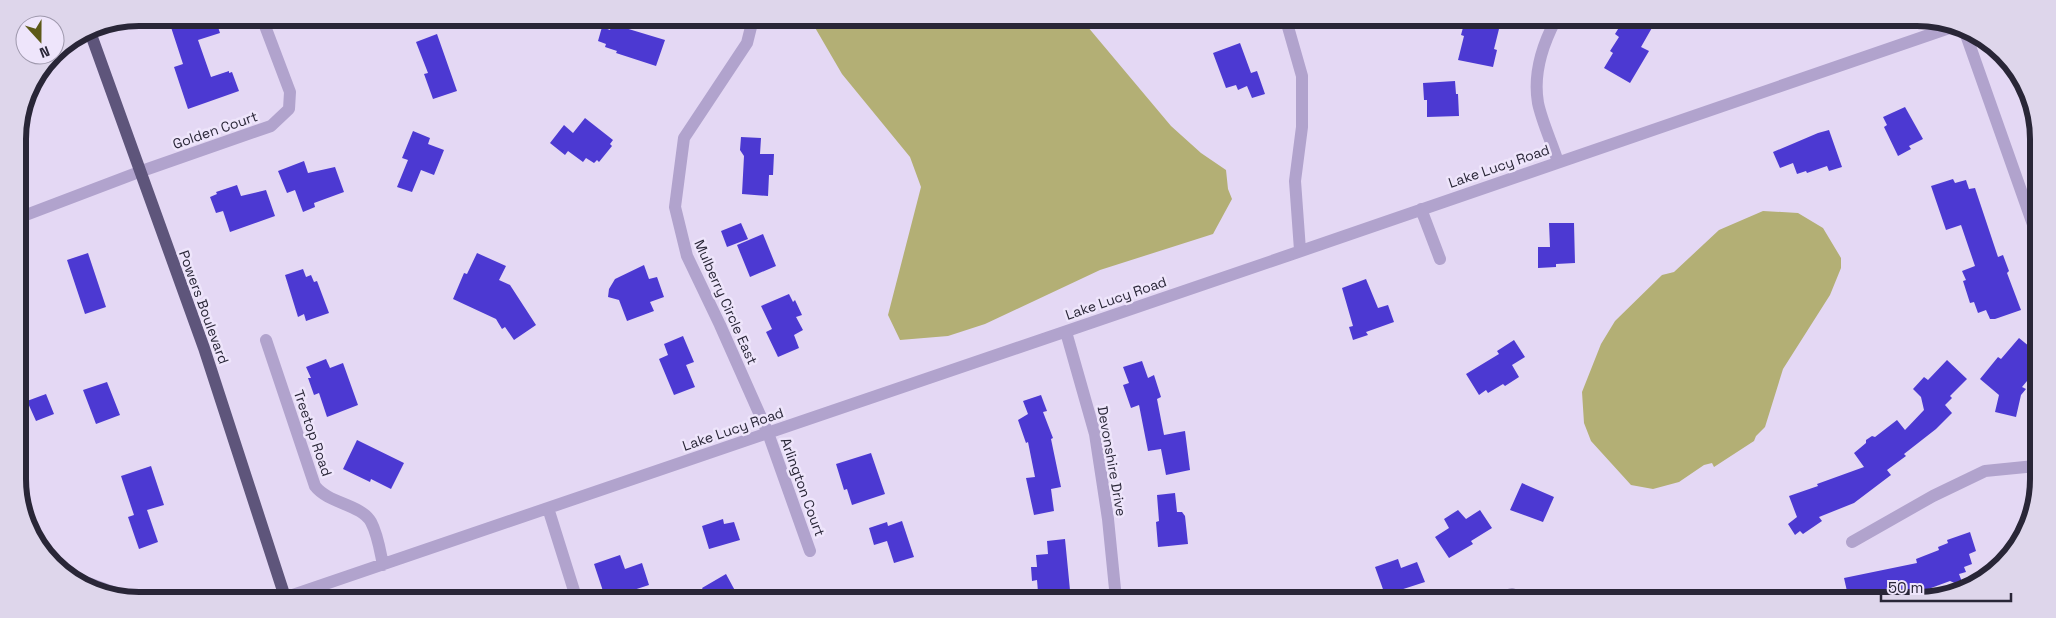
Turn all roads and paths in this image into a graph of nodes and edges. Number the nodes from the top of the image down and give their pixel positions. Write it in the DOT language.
graph roads {
  1 [pos="265,26"];
  2 [pos="751,26"];
  3 [pos="1288,26"];
  4 [pos="1552,26"];
  5 [pos="1944,30"];
  6 [pos="92,37"];
  7 [pos="1967,38"];
  8 [pos="1558,162"];
  9 [pos="139,172"];
  10 [pos="1421,209"];
  11 [pos="26,215"];
  12 [pos="2030,216"];
  13 [pos="1300,250"];
  14 [pos="1440,259"];
  15 [pos="1066,332"];
  16 [pos="266,340"];
  17 [pos="768,433"];
  18 [pos="2030,466"];
  19 [pos="548,508"];
  20 [pos="1852,542"];
  21 [pos="810,551"];
  22 [pos="383,564"];
  23 [pos="284,592"];
  24 [pos="301,592"];
  25 [pos="574,592"];
  26 [pos="1115,592"];
  1 -- 9 [label="street, Golden Court"];
  2 -- 17 [label="street, Mulberry Circle East"];
  3 -- 13 [label="street"];
  4 -- 8 [label="street"];
  5 -- 8 [label="street, Lake Lucy Road"];
  6 -- 9 [label="main road, Powers Boulevard"];
  7 -- 12 [label="street"];
  8 -- 10 [label="street, Lake Lucy Road"];
  9 -- 11 [label="street, Golden Court"];
  9 -- 23 [label="main road, Powers Boulevard"];
  10 -- 13 [label="street, Lake Lucy Road"];
  10 -- 14 [label="street"];
  13 -- 15 [label="street, Lake Lucy Road"];
  15 -- 17 [label="street, Lake Lucy Road"];
  15 -- 26 [label="street, Devonshire Drive"];
  16 -- 22 [label="street, Treetop Road"];
  17 -- 19 [label="street, Lake Lucy Road"];
  17 -- 21 [label="street, Arlington Court"];
  18 -- 20 [label="street"];
  19 -- 22 [label="street, Lake Lucy Road"];
  19 -- 25 [label="street"];
  22 -- 24 [label="street, Lake Lucy Road"];
}
